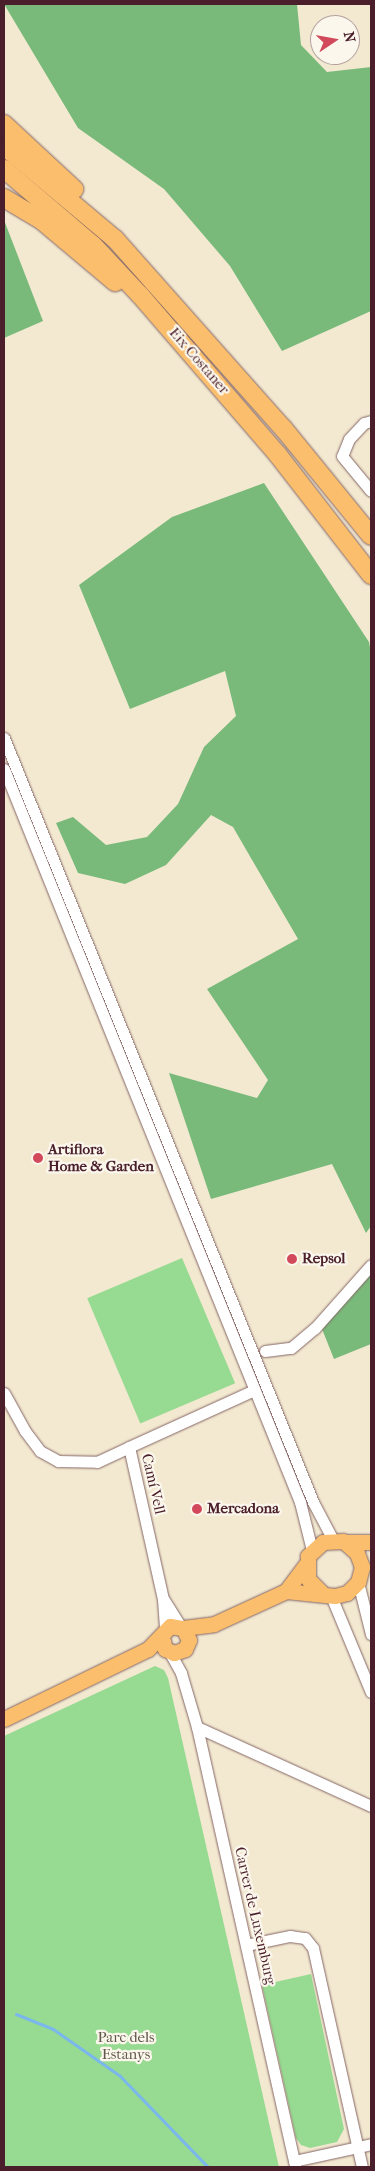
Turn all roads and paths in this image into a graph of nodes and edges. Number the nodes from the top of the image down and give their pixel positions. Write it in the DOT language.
graph roads {
  1 [pos="4,124"];
  2 [pos="4,146"];
  3 [pos="4,169"];
  4 [pos="4,198"];
  5 [pos="115,238"];
  6 [pos="140,295"];
  7 [pos="371,420"];
  8 [pos="371,491"];
  9 [pos="371,536"];
  10 [pos="371,574"];
  11 [pos="4,738"];
  12 [pos="4,769"];
  13 [pos="371,1265"];
  14 [pos="264,1351"];
  15 [pos="254,1390"];
  16 [pos="4,1393"];
  17 [pos="129,1447"];
  18 [pos="340,1541"];
  19 [pos="371,1542"];
  20 [pos="309,1557"];
  21 [pos="364,1576"];
  22 [pos="286,1591"];
  23 [pos="327,1595"];
  24 [pos="163,1599"];
  25 [pos="214,1624"];
  26 [pos="182,1627"];
  27 [pos="371,1634"];
  28 [pos="172,1644"];
  29 [pos="371,1692"];
  30 [pos="4,1719"];
  31 [pos="197,1727"];
  32 [pos="371,1806"];
  33 [pos="246,1945"];
  34 [pos="371,2144"];
  35 [pos="357,2147"];
  36 [pos="295,2164"];
  37 [pos="362,2167"];
  1 -- 5 [label="highway"];
  2 -- 5 [label="highway, Eix Costaner"];
  3 -- 6 [label="highway, Eix Costaner"];
  4 -- 6 [label="highway"];
  5 -- 9 [label="highway, Eix Costaner"];
  6 -- 10 [label="highway, Eix Costaner"];
  7 -- 8 [label="street"];
  11 -- 18 [label="street"];
  12 -- 15 [label="street"];
  13 -- 14 [label="street"];
  15 -- 17 [label="street"];
  15 -- 20 [label="street"];
  16 -- 17 [label="street, Camí Vell"];
  17 -- 24 [label="street, Camí Vell"];
  18 -- 19 [label="main road"];
  18 -- 20 [label="main road"];
  18 -- 21 [label="main road"];
  20 -- 22 [label="main road"];
  20 -- 23 [label="main road"];
  21 -- 23 [label="main road"];
  21 -- 27 [label="street"];
  22 -- 23 [label="main road"];
  22 -- 25 [label="main road"];
  23 -- 29 [label="street"];
  24 -- 26 [label="street, Camí Vell"];
  24 -- 28 [label="street, Camí Vell"];
  25 -- 26 [label="main road"];
  25 -- 28 [label="main road"];
  26 -- 28 [label="main road"];
  28 -- 30 [label="main road"];
  28 -- 31 [label="street, Carrer de Luxemburg"];
  31 -- 32 [label="street"];
  31 -- 33 [label="street, Carrer de Luxemburg"];
  33 -- 35 [label="street"];
  33 -- 36 [label="street, Carrer de Luxemburg"];
  34 -- 35 [label="street"];
  35 -- 36 [label="street"];
  35 -- 37 [label="street"];
}
